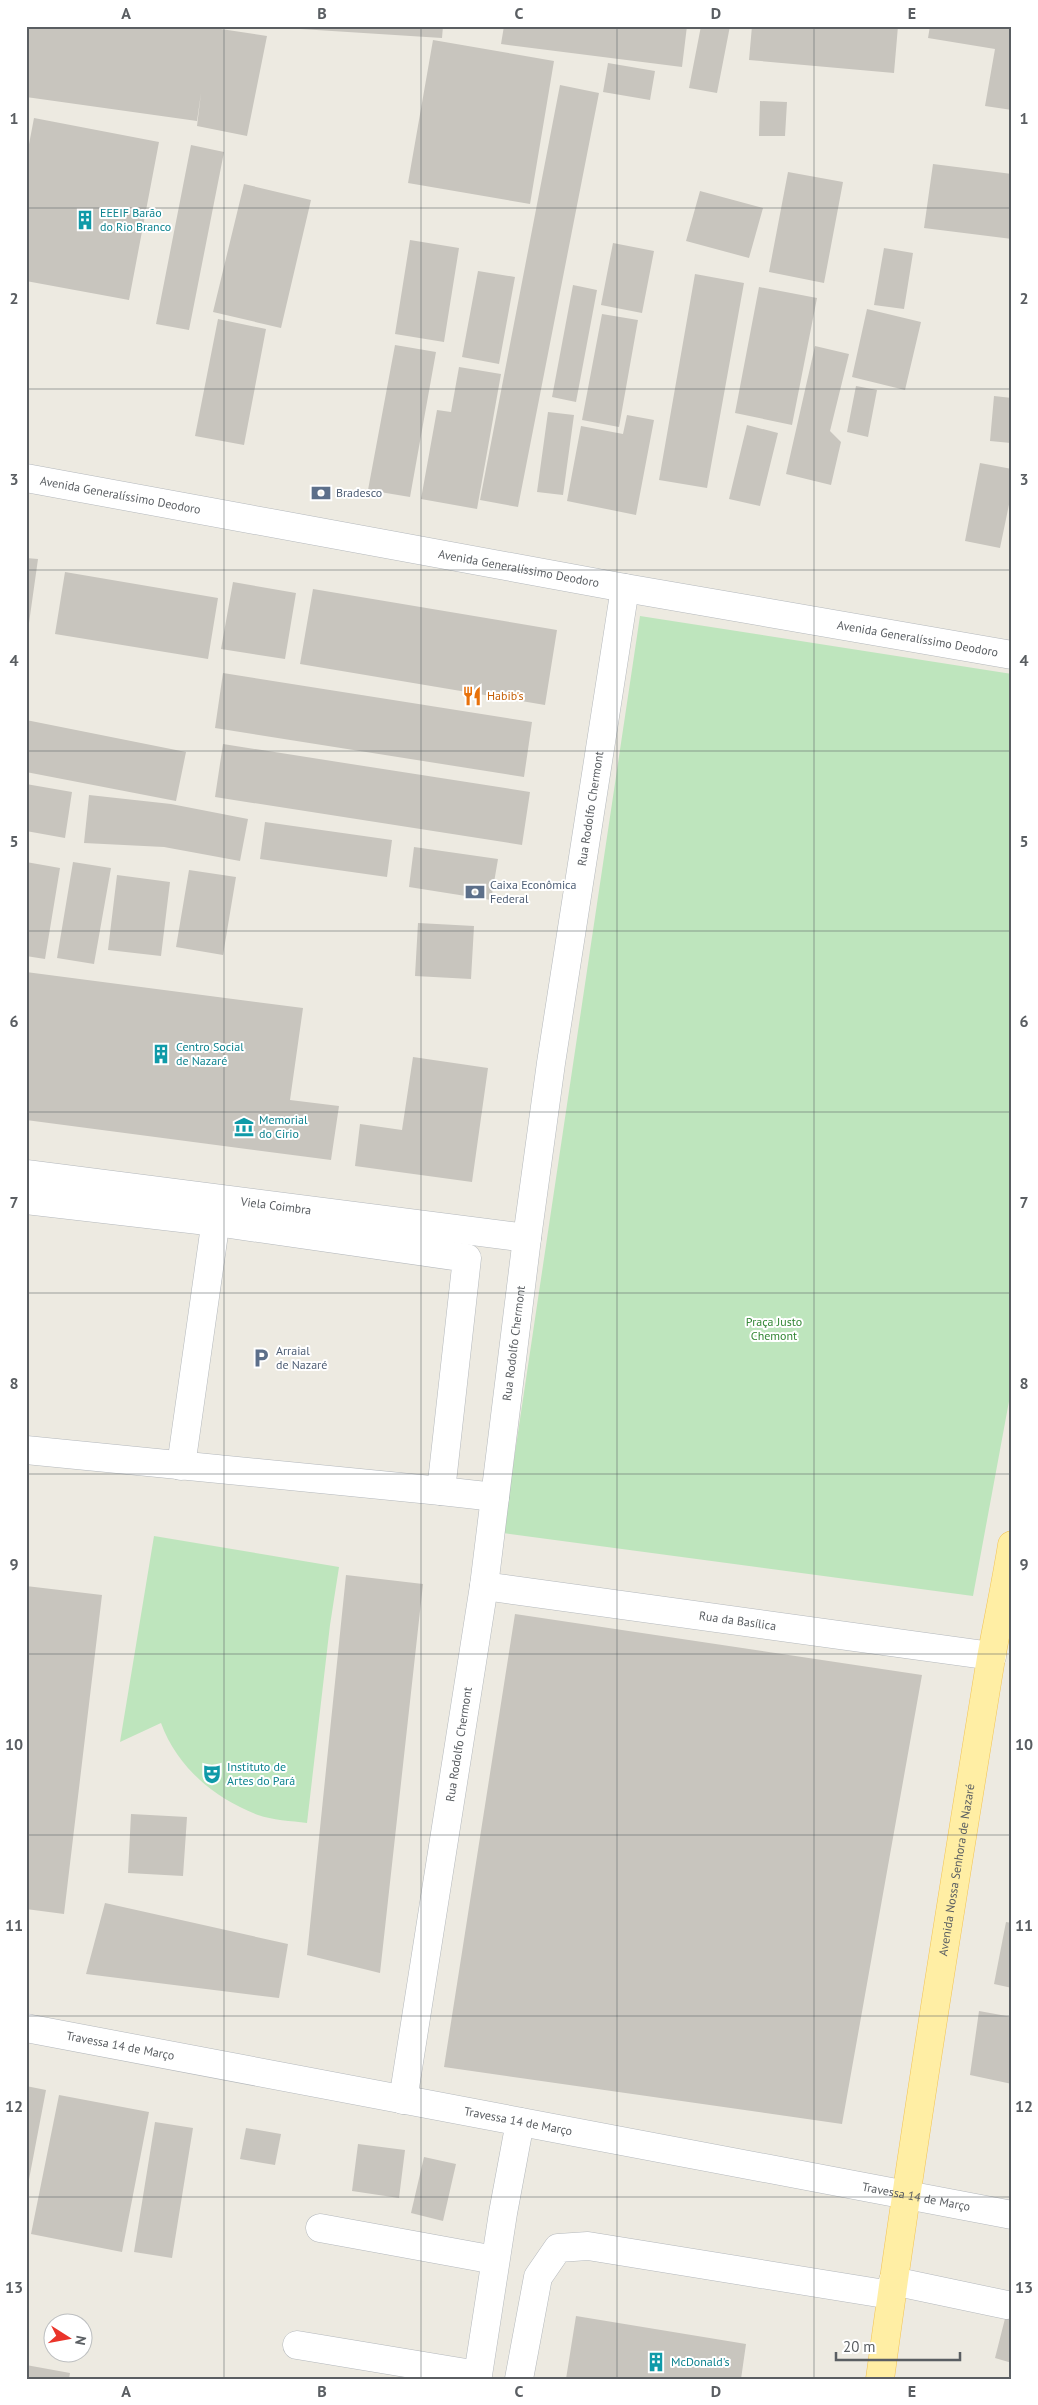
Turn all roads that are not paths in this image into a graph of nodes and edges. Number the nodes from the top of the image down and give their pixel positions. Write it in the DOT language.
graph roads {
  1 [pos="26,478"];
  2 [pos="625,588"];
  3 [pos="1012,655"];
  4 [pos="26,1174"];
  5 [pos="26,1200"];
  6 [pos="217,1210"];
  7 [pos="527,1238"];
  8 [pos="26,1450"];
  9 [pos="181,1466"];
  10 [pos="441,1491"];
  11 [pos="496,1496"];
  12 [pos="1011,1560"];
  13 [pos="484,1586"];
  14 [pos="992,1656"];
  15 [pos="26,2028"];
  16 [pos="403,2100"];
  17 [pos="520,2122"];
  18 [pos="904,2195"];
  19 [pos="1012,2215"];
  20 [pos="320,2228"];
  21 [pos="495,2260"];
  22 [pos="892,2288"];
  23 [pos="1008,2304"];
  24 [pos="297,2345"];
  25 [pos="519,2379"];
  26 [pos="880,2379"];
  1 -- 2 [label="street, Avenida Generalíssimo Deodoro"];
  2 -- 3 [label="street, Avenida Generalíssimo Deodoro"];
  2 -- 7 [label="street, Rua Rodolfo Chermont"];
  4 -- 6 [label="street, Viela Coimbra"];
  5 -- 6 [label="street"];
  6 -- 7 [label="street, Viela Coimbra"];
  6 -- 9 [label="street"];
  6 -- 10 [label="street"];
  7 -- 11 [label="street, Rua Rodolfo Chermont"];
  8 -- 9 [label="street"];
  9 -- 10 [label="street"];
  10 -- 11 [label="street"];
  11 -- 13 [label="street, Rua Rodolfo Chermont"];
  12 -- 14 [label="main road, Avenida Nossa Senhora de Nazaré"];
  13 -- 14 [label="street, Rua da Basílica"];
  13 -- 16 [label="street, Rua Rodolfo Chermont"];
  14 -- 18 [label="main road, Avenida Nossa Senhora de Nazaré"];
  15 -- 16 [label="street, Travessa 14 de Março"];
  16 -- 17 [label="street, Travessa 14 de Março"];
  17 -- 18 [label="street, Travessa 14 de Março"];
  17 -- 21 [label="street"];
  18 -- 19 [label="street, Travessa 14 de Março"];
  18 -- 22 [label="main road, Avenida Nossa Senhora de Nazaré"];
  20 -- 21 [label="street"];
  21 -- 24 [label="street"];
  22 -- 23 [label="street"];
  22 -- 25 [label="street"];
  22 -- 26 [label="main road, Avenida Nossa Senhora de Nazaré"];
}
